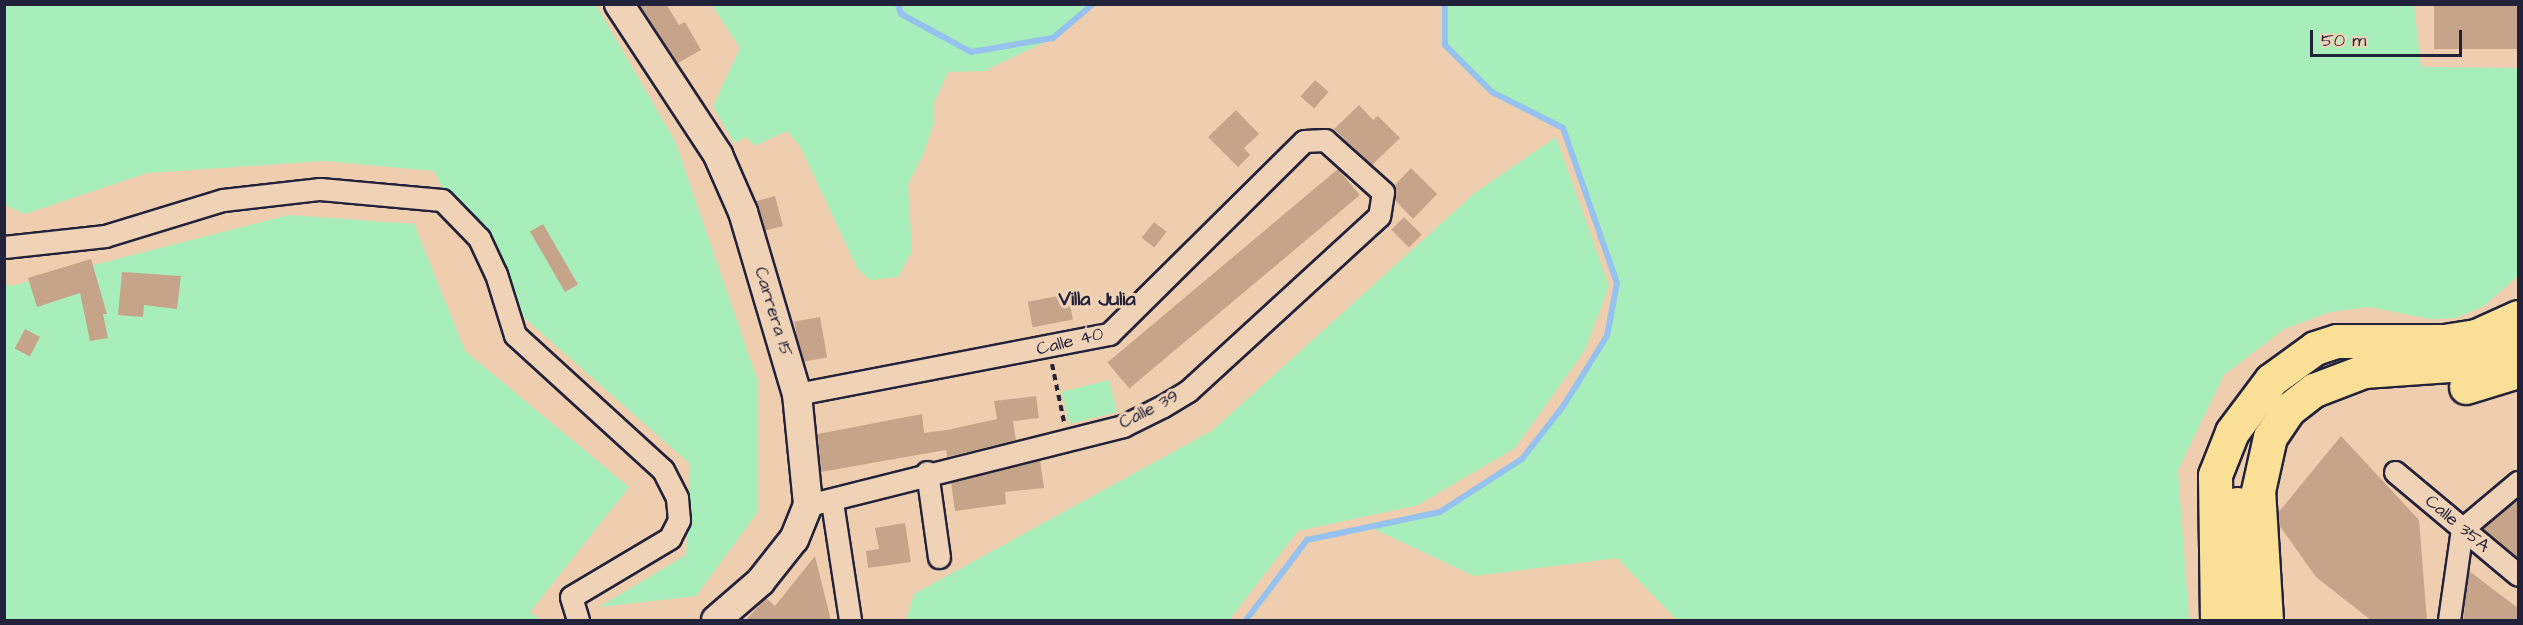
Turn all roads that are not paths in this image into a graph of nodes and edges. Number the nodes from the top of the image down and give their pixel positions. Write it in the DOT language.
graph roads {
  1 [pos="619,4"];
  2 [pos="1384,200"];
  3 [pos="4,247"];
  4 [pos="2513,324"];
  5 [pos="2518,371"];
  6 [pos="2345,381"];
  7 [pos="2265,387"];
  8 [pos="797,394"];
  9 [pos="927,472"];
  10 [pos="2395,472"];
  11 [pos="2518,482"];
  12 [pos="820,503"];
  13 [pos="2462,529"];
  14 [pos="939,557"];
  15 [pos="2518,575"];
  16 [pos="578,621"];
  17 [pos="716,621"];
  18 [pos="850,621"];
  19 [pos="2217,621"];
  20 [pos="2242,621"];
  21 [pos="2266,621"];
  22 [pos="2449,621"];
  1 -- 8 [label="main road, Carrera 15"];
  2 -- 8 [label="street, Calle 40"];
  2 -- 9 [label="street, Calle 39"];
  3 -- 16 [label="street"];
  4 -- 6 [label="main road"];
  4 -- 7 [label="main road"];
  5 -- 6 [label="main road"];
  6 -- 21 [label="main road"];
  7 -- 19 [label="main road"];
  7 -- 20 [label="main road"];
  8 -- 12 [label="main road, Carrera 15"];
  9 -- 12 [label="street, Calle 39"];
  9 -- 14 [label="street"];
  10 -- 13 [label="street, Calle 35A"];
  11 -- 13 [label="street"];
  12 -- 17 [label="main road, Carrera 15"];
  12 -- 18 [label="street"];
  13 -- 15 [label="street, Calle 35A"];
  13 -- 22 [label="street"];
}
